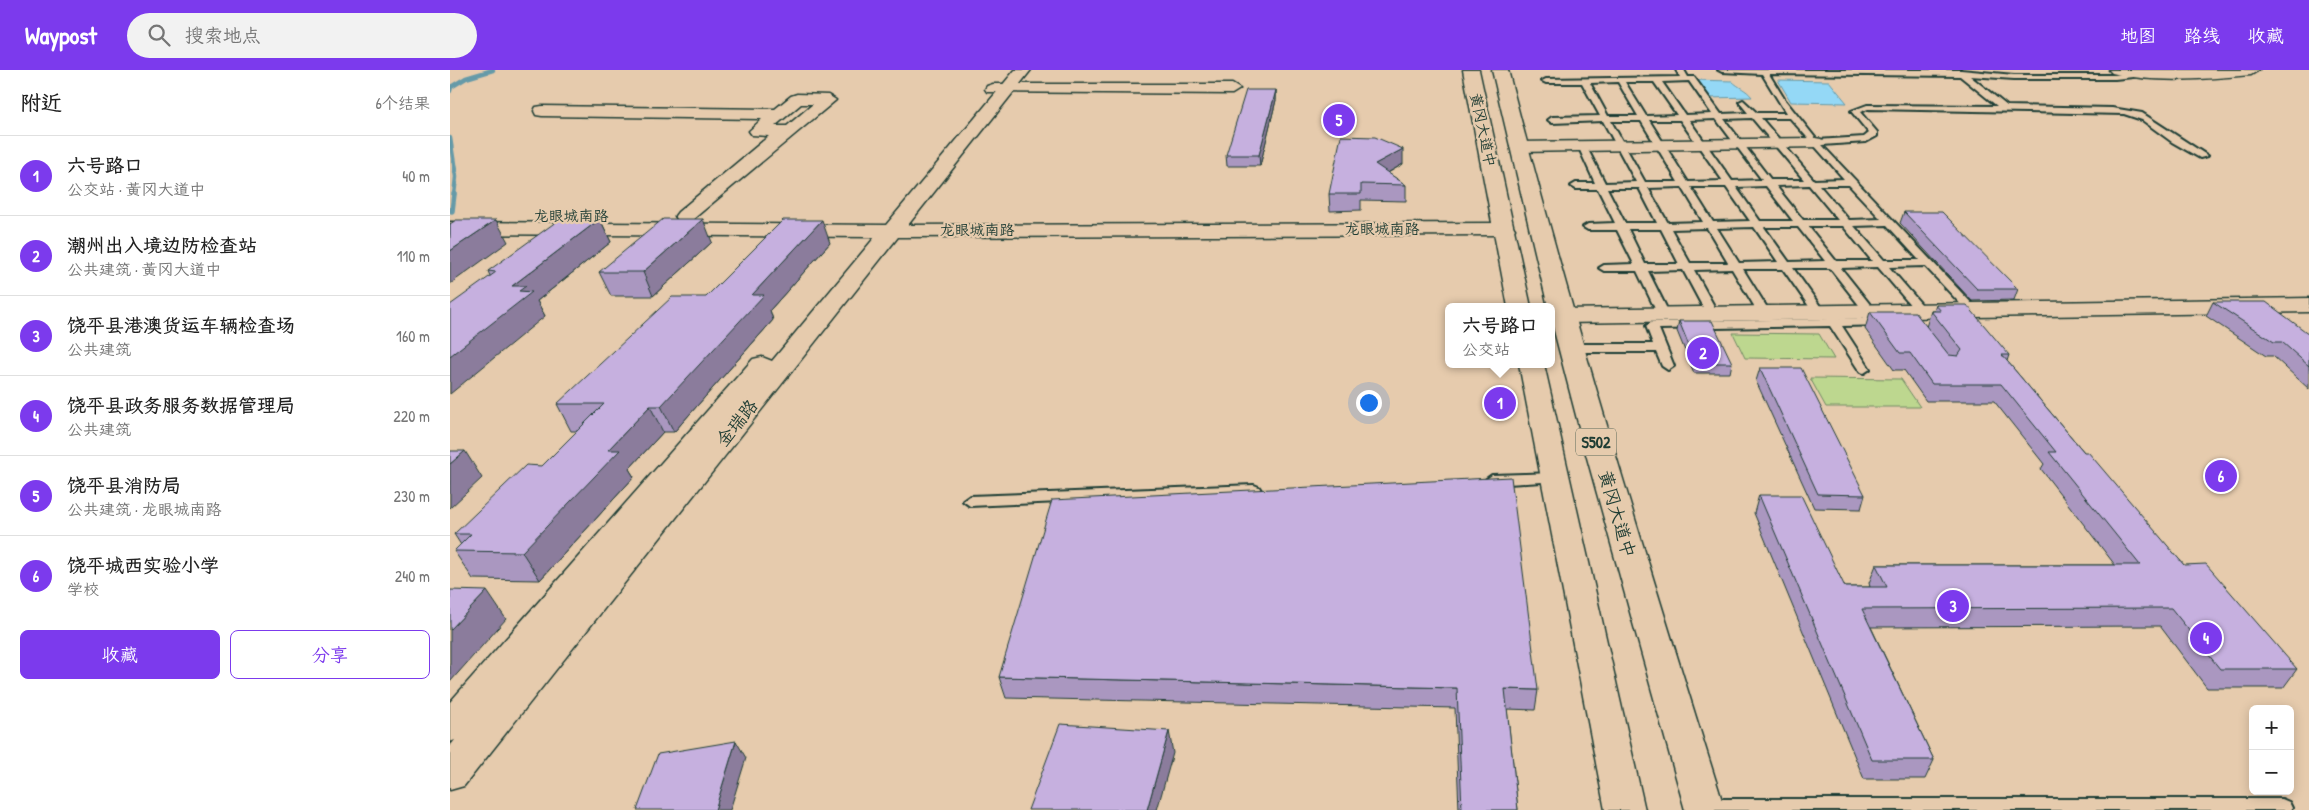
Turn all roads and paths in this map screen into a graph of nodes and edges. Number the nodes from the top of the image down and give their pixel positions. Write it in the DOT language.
graph roads {
  1 [pos="1009,70"];
  2 [pos="1023,70"];
  3 [pos="1471,70"];
  4 [pos="1500,70"];
  5 [pos="1722,70"];
  6 [pos="2117,70"];
  7 [pos="2250,70"];
  8 [pos="1764,71"];
  9 [pos="1959,72"];
  10 [pos="2139,74"];
  11 [pos="1682,75"];
  12 [pos="1620,80"];
  13 [pos="1657,80"];
  14 [pos="1546,81"];
  15 [pos="1585,81"];
  16 [pos="1000,89"];
  17 [pos="1232,89"];
  18 [pos="1743,102"];
  19 [pos="2004,108"];
  20 [pos="542,111"];
  21 [pos="1792,115"];
  22 [pos="1755,116"];
  23 [pos="1682,117"];
  24 [pos="1718,117"];
  25 [pos="1643,118"];
  26 [pos="1605,119"];
  27 [pos="1552,120"];
  28 [pos="1483,132"];
  29 [pos="1517,139"];
  30 [pos="1815,143"];
  31 [pos="1738,144"];
  32 [pos="1778,144"];
  33 [pos="1659,145"];
  34 [pos="1700,145"];
  35 [pos="1582,146"];
  36 [pos="1620,146"];
  37 [pos="2203,156"];
  38 [pos="1853,182"];
  39 [pos="1812,183"];
  40 [pos="1728,184"];
  41 [pos="1769,184"];
  42 [pos="1642,185"];
  43 [pos="1684,185"];
  44 [pos="1576,186"];
  45 [pos="1601,186"];
  46 [pos="450,216"];
  47 [pos="684,216"];
  48 [pos="1504,222"];
  49 [pos="1891,222"];
  50 [pos="1846,223"];
  51 [pos="890,224"];
  52 [pos="1756,224"];
  53 [pos="1800,224"];
  54 [pos="1709,225"];
  55 [pos="1621,226"];
  56 [pos="1664,226"];
  57 [pos="1588,227"];
  58 [pos="450,228"];
  59 [pos="1929,263"];
  60 [pos="1881,264"];
  61 [pos="1785,265"];
  62 [pos="1832,265"];
  63 [pos="1735,266"];
  64 [pos="1687,267"];
  65 [pos="1604,268"];
  66 [pos="1640,268"];
  67 [pos="1519,303"];
  68 [pos="2309,305"];
  69 [pos="1973,311"];
  70 [pos="1870,312"];
  71 [pos="1764,314"];
  72 [pos="1664,315"];
  73 [pos="1713,315"];
  74 [pos="1562,316"];
  75 [pos="1918,317"];
  76 [pos="1827,318"];
  77 [pos="1571,348"];
  78 [pos="1660,348"];
  79 [pos="1668,366"];
  80 [pos="1532,368"];
  81 [pos="1864,369"];
  82 [pos="1554,478"];
  83 [pos="1475,481"];
  84 [pos="1266,489"];
  85 [pos="970,502"];
  86 [pos="450,727"];
  87 [pos="450,774"];
  88 [pos="2282,808"];
  89 [pos="1705,809"];
  90 [pos="1624,810"];
  1 -- 16 [label="main road, 金瑞路"];
  2 -- 16 [label="main road, 金瑞路"];
  3 -- 28 [label="main road, 黄冈大道中"];
  4 -- 29 [label="main road, 黄冈大道中 / S502"];
  5 -- 8 [label="lane"];
  6 -- 10 [label="main road"];
  7 -- 10 [label="main road"];
  8 -- 9 [label="lane"];
  8 -- 21 [label="lane"];
  9 -- 10 [label="lane"];
  9 -- 19 [label="lane"];
  11 -- 13 [label="lane"];
  11 -- 24 [label="lane"];
  12 -- 13 [label="lane"];
  12 -- 15 [label="lane"];
  12 -- 25 [label="lane"];
  13 -- 23 [label="lane"];
  14 -- 15 [label="lane"];
  15 -- 26 [label="lane"];
  16 -- 17 [label="main road"];
  16 -- 51 [label="main road, 金瑞路"];
  18 -- 22 [label="lane"];
  19 -- 30 [label="lane"];
  19 -- 37 [label="lane"];
  20 -- 47 [label="main road"];
  21 -- 22 [label="lane"];
  21 -- 30 [label="lane"];
  22 -- 24 [label="lane"];
  22 -- 32 [label="lane"];
  23 -- 24 [label="lane"];
  23 -- 25 [label="lane"];
  23 -- 34 [label="lane"];
  24 -- 31 [label="lane"];
  25 -- 26 [label="lane"];
  25 -- 33 [label="lane"];
  26 -- 27 [label="lane"];
  26 -- 36 [label="lane"];
  28 -- 29 [label="main road"];
  28 -- 48 [label="main road, 黄冈大道中"];
  29 -- 35 [label="main road"];
  29 -- 74 [label="main road, 黄冈大道中 / S502"];
  30 -- 32 [label="main road"];
  30 -- 38 [label="lane"];
  31 -- 32 [label="main road"];
  31 -- 34 [label="main road"];
  31 -- 41 [label="lane"];
  32 -- 39 [label="lane"];
  33 -- 34 [label="main road"];
  33 -- 36 [label="main road"];
  33 -- 43 [label="lane"];
  34 -- 40 [label="lane"];
  35 -- 36 [label="main road"];
  35 -- 45 [label="lane"];
  36 -- 42 [label="lane"];
  38 -- 39 [label="lane"];
  38 -- 49 [label="lane"];
  39 -- 41 [label="lane"];
  39 -- 50 [label="lane"];
  40 -- 41 [label="lane"];
  40 -- 43 [label="lane"];
  40 -- 52 [label="lane"];
  41 -- 53 [label="lane"];
  42 -- 43 [label="lane"];
  42 -- 45 [label="lane"];
  42 -- 56 [label="lane"];
  43 -- 54 [label="lane"];
  44 -- 45 [label="lane"];
  45 -- 55 [label="lane"];
  46 -- 47 [label="main road, 龙眼城南路"];
  47 -- 51 [label="main road, 龙眼城南路"];
  48 -- 51 [label="main road, 龙眼城南路"];
  48 -- 67 [label="main road, 黄冈大道中"];
  49 -- 50 [label="lane"];
  49 -- 59 [label="lane"];
  50 -- 53 [label="lane"];
  50 -- 60 [label="lane"];
  51 -- 58 [label="main road, 龙眼城南路"];
  51 -- 86 [label="main road, 金瑞路"];
  51 -- 87 [label="main road, 金瑞路"];
  52 -- 53 [label="lane"];
  52 -- 54 [label="lane"];
  52 -- 61 [label="lane"];
  53 -- 62 [label="lane"];
  54 -- 56 [label="lane"];
  54 -- 63 [label="lane"];
  55 -- 56 [label="lane"];
  55 -- 57 [label="lane"];
  55 -- 66 [label="lane"];
  56 -- 64 [label="lane"];
  59 -- 60 [label="lane"];
  59 -- 69 [label="lane"];
  60 -- 62 [label="lane"];
  60 -- 75 [label="lane"];
  61 -- 62 [label="lane"];
  61 -- 63 [label="lane"];
  61 -- 76 [label="lane"];
  62 -- 70 [label="lane"];
  63 -- 64 [label="lane"];
  63 -- 71 [label="lane"];
  64 -- 66 [label="lane"];
  64 -- 73 [label="lane"];
  65 -- 66 [label="lane"];
  66 -- 72 [label="lane"];
  68 -- 69 [label="main road"];
  69 -- 75 [label="main road"];
  70 -- 75 [label="main road"];
  70 -- 76 [label="main road"];
  71 -- 73 [label="main road"];
  71 -- 76 [label="main road"];
  72 -- 73 [label="main road"];
  72 -- 74 [label="main road"];
  74 -- 77 [label="main road, 黄冈大道中 / S502"];
  75 -- 76 [label="lane"];
  76 -- 78 [label="lane"];
  76 -- 81 [label="lane"];
  77 -- 78 [label="lane"];
  77 -- 89 [label="main road, 黄冈大道中 / S502"];
  78 -- 79 [label="lane"];
  80 -- 82 [label="main road, S502"];
  82 -- 83 [label="lane"];
  82 -- 90 [label="main road, S502"];
  84 -- 85 [label="lane"];
  88 -- 89 [label="lane"];
}
